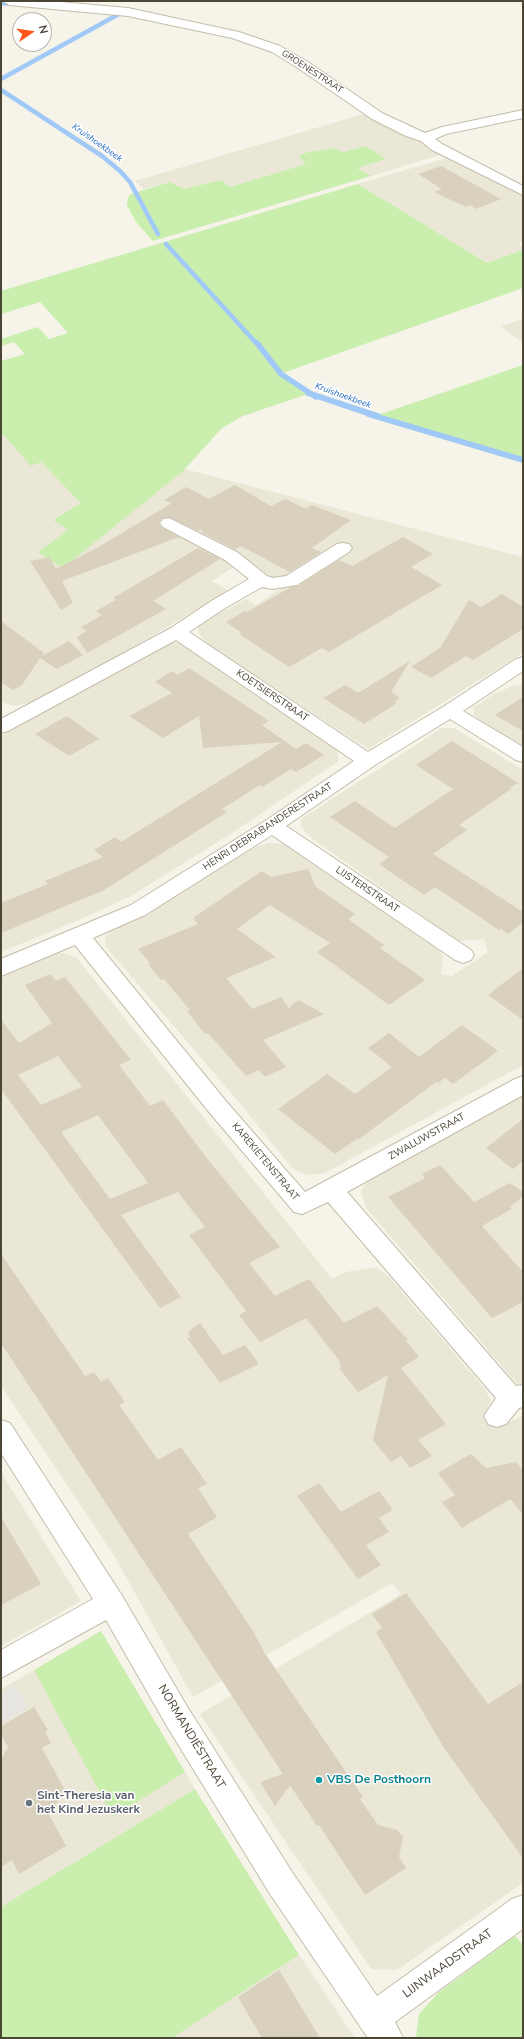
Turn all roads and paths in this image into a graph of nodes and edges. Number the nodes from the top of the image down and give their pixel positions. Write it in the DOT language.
graph roads {
  1 [pos="9,1"];
  2 [pos="523,114"];
  3 [pos="426,138"];
  4 [pos="523,190"];
  5 [pos="169,522"];
  6 [pos="343,548"];
  7 [pos="260,580"];
  8 [pos="177,632"];
  9 [pos="523,663"];
  10 [pos="515,675"];
  11 [pos="450,711"];
  12 [pos="4,722"];
  13 [pos="523,756"];
  14 [pos="368,761"];
  15 [pos="272,826"];
  16 [pos="79,936"];
  17 [pos="463,955"];
  18 [pos="1,968"];
  19 [pos="523,1085"];
  20 [pos="331,1190"];
  21 [pos="510,1404"];
  22 [pos="1,1431"];
  23 [pos="111,1603"];
  24 [pos="1,1665"];
  25 [pos="523,1910"];
  26 [pos="380,2028"];
  1 -- 3 [label="street, GROENESTRAAT"];
  2 -- 3 [label="street"];
  3 -- 4 [label="street, GROENESTRAAT"];
  5 -- 7 [label="street"];
  6 -- 7 [label="street"];
  7 -- 8 [label="street"];
  8 -- 12 [label="street"];
  8 -- 14 [label="street, KOETSIERSTRAAT"];
  9 -- 10 [label="street, HENRI DEBRABANDERESTRAAT"];
  10 -- 11 [label="street, HENRI DEBRABANDERESTRAAT"];
  11 -- 13 [label="street"];
  11 -- 14 [label="street, HENRI DEBRABANDERESTRAAT"];
  14 -- 15 [label="street, HENRI DEBRABANDERESTRAAT"];
  15 -- 16 [label="street, HENRI DEBRABANDERESTRAAT"];
  15 -- 17 [label="street, LIJSTERSTRAAT"];
  16 -- 18 [label="street, HENRI DEBRABANDERESTRAAT"];
  16 -- 20 [label="street, KAREKIETENSTRAAT"];
  19 -- 20 [label="street, ZWALUWSTRAAT"];
  20 -- 21 [label="street"];
  22 -- 23 [label="street, NORMANDIËSTRAAT"];
  23 -- 24 [label="street"];
  23 -- 26 [label="street, NORMANDIËSTRAAT"];
  25 -- 26 [label="street, LIJNWAADSTRAAT"];
}
